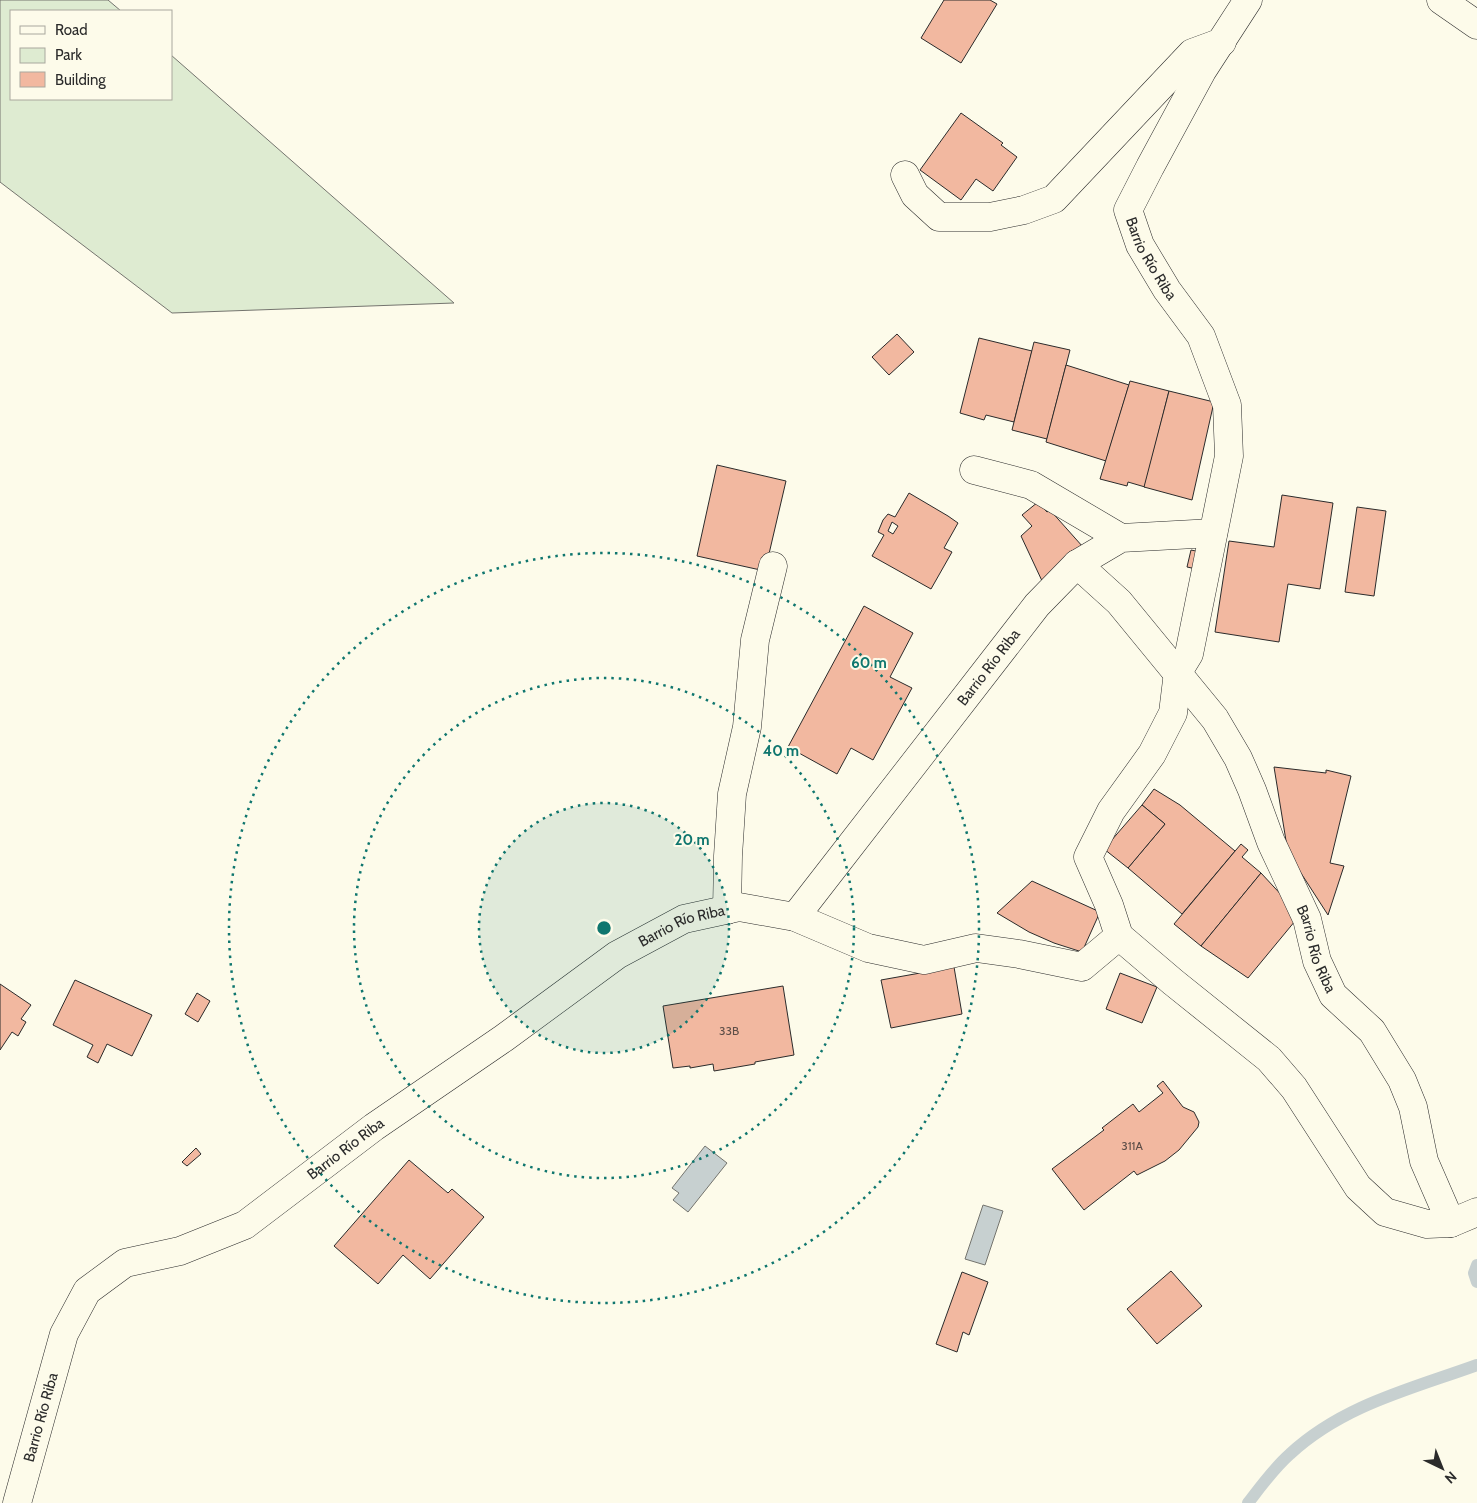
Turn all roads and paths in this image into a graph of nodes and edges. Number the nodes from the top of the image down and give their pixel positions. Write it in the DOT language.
graph roads {
  1 [pos="1248,0"];
  2 [pos="1442,0"];
  3 [pos="1477,25"];
  4 [pos="1222,42"];
  5 [pos="904,175"];
  6 [pos="974,470"];
  7 [pos="1213,533"];
  8 [pos="1121,538"];
  9 [pos="1077,564"];
  10 [pos="773,566"];
  11 [pos="1178,672"];
  12 [pos="727,910"];
  13 [pos="795,916"];
  14 [pos="1120,936"];
  15 [pos="1477,1212"];
  16 [pos="1451,1223"];
  17 [pos="17,1503"];
  1 -- 4 [label="street, Barrio Río Riba"];
  2 -- 3 [label="street"];
  4 -- 5 [label="street"];
  4 -- 7 [label="street, Barrio Río Riba"];
  6 -- 8 [label="street"];
  7 -- 8 [label="street, Barrio Río Riba"];
  7 -- 11 [label="street, Barrio Río Riba"];
  8 -- 9 [label="street, Barrio Río Riba"];
  9 -- 11 [label="street, Barrio Río Riba"];
  9 -- 13 [label="street, Barrio Río Riba"];
  10 -- 12 [label="street"];
  11 -- 14 [label="street, Barrio Río Riba"];
  11 -- 16 [label="street, Barrio Río Riba"];
  12 -- 13 [label="street, Barrio Río Riba"];
  12 -- 17 [label="street, Barrio Río Riba"];
  13 -- 14 [label="street, Barrio Río Riba"];
  14 -- 16 [label="street"];
  15 -- 16 [label="street"];
}
